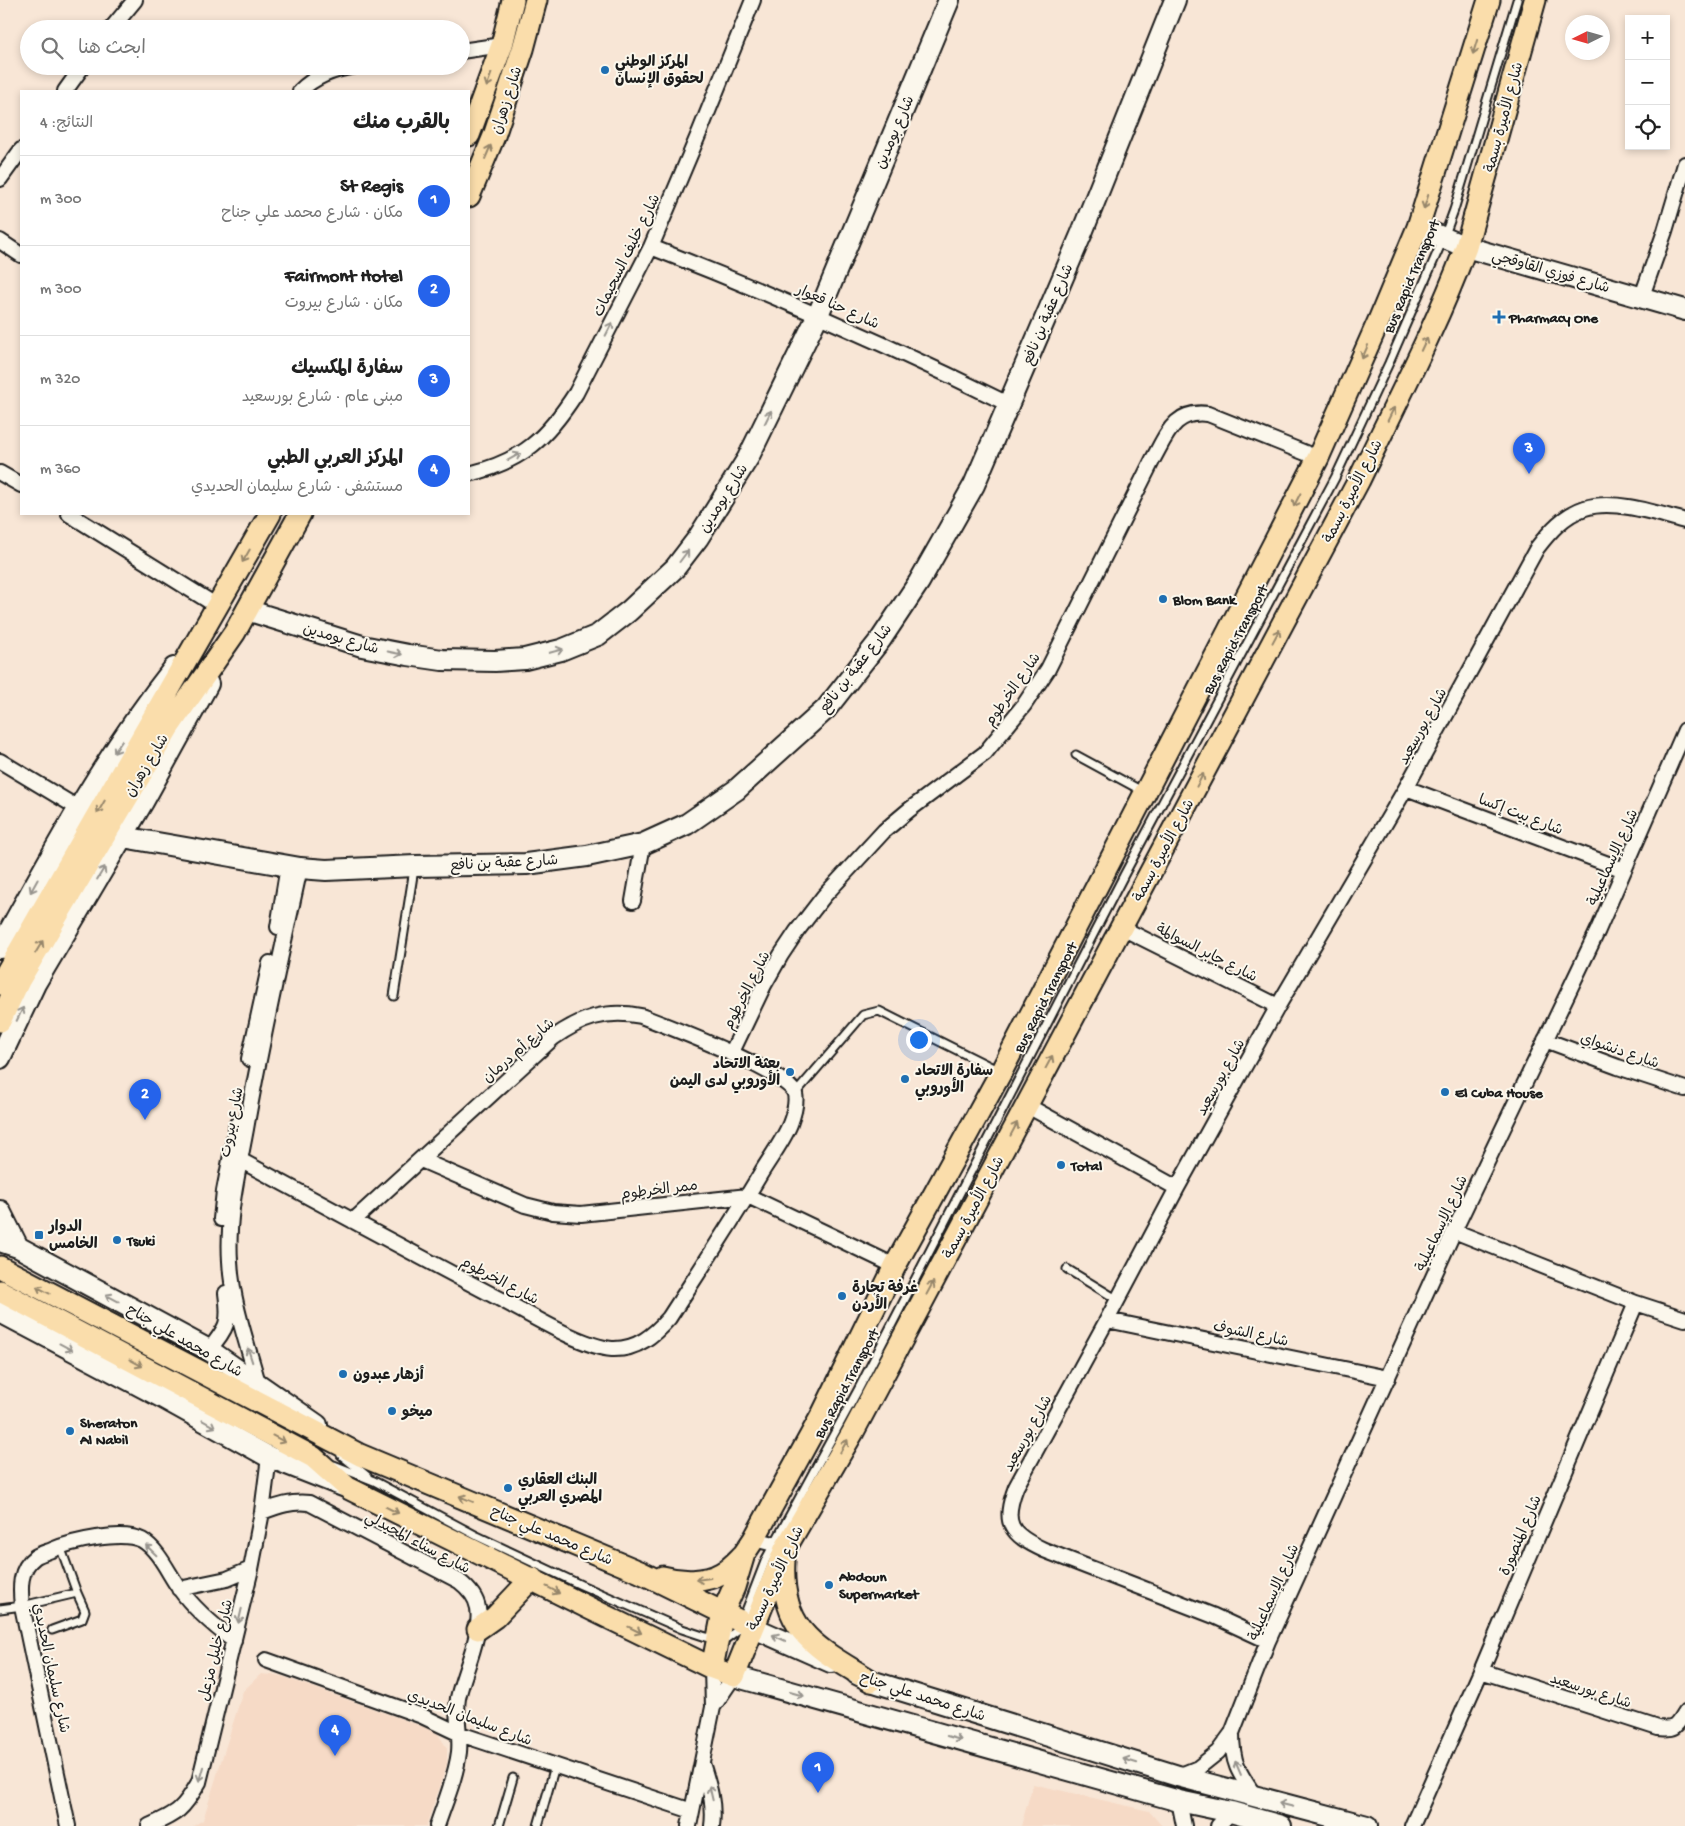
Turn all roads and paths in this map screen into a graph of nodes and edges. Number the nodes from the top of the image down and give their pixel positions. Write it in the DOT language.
graph roads {
  1 [pos="135,0"];
  2 [pos="513,0"];
  3 [pos="536,0"];
  4 [pos="753,0"];
  5 [pos="949,0"];
  6 [pos="1176,0"];
  7 [pos="1489,0"];
  8 [pos="1517,0"];
  9 [pos="1535,0"];
  10 [pos="118,20"];
  11 [pos="502,45"];
  12 [pos="470,50"];
  13 [pos="77,75"];
  14 [pos="324,75"];
  15 [pos="66,90"];
  16 [pos="301,90"];
  17 [pos="470,132"];
  18 [pos="20,151"];
  19 [pos="1685,164"];
  20 [pos="0,179"];
  21 [pos="470,194"];
  22 [pos="1418,227"];
  23 [pos="1444,237"];
  24 [pos="0,241"];
  25 [pos="651,247"];
  26 [pos="1466,247"];
  27 [pos="20,254"];
  28 [pos="1642,296"];
  29 [pos="1685,310"];
  30 [pos="818,315"];
  31 [pos="1008,404"];
  32 [pos="1318,458"];
  33 [pos="0,473"];
  34 [pos="470,474"];
  35 [pos="20,484"];
  36 [pos="71,515"];
  37 [pos="269,515"];
  38 [pos="299,515"];
  39 [pos="1685,520"];
  40 [pos="217,606"];
  41 [pos="247,610"];
  42 [pos="235,632"];
  43 [pos="198,638"];
  44 [pos="1685,730"];
  45 [pos="1076,755"];
  46 [pos="0,761"];
  47 [pos="1406,788"];
  48 [pos="1146,793"];
  49 [pos="78,808"];
  50 [pos="123,836"];
  51 [pos="642,844"];
  52 [pos="415,866"];
  53 [pos="294,867"];
  54 [pos="1624,870"];
  55 [pos="633,901"];
  56 [pos="1122,928"];
  57 [pos="0,948"];
  58 [pos="0,984"];
  59 [pos="394,996"];
  60 [pos="1278,1006"];
  61 [pos="0,1021"];
  62 [pos="1545,1040"];
  63 [pos="255,1054"];
  64 [pos="731,1054"];
  65 [pos="0,1058"];
  66 [pos="1001,1072"];
  67 [pos="1685,1089"];
  68 [pos="795,1094"];
  69 [pos="1026,1106"];
  70 [pos="240,1160"];
  71 [pos="421,1160"];
  72 [pos="1177,1188"];
  73 [pos="748,1196"];
  74 [pos="0,1211"];
  75 [pos="226,1215"];
  76 [pos="353,1221"];
  77 [pos="1454,1231"];
  78 [pos="9,1244"];
  79 [pos="895,1266"];
  80 [pos="0,1267"];
  81 [pos="1067,1269"];
  82 [pos="0,1290"];
  83 [pos="1118,1300"];
  84 [pos="1636,1303"];
  85 [pos="0,1312"];
  86 [pos="1685,1319"];
  87 [pos="1107,1320"];
  88 [pos="23,1324"];
  89 [pos="0,1325"];
  90 [pos="209,1350"];
  91 [pos="1388,1378"];
  92 [pos="258,1383"];
  93 [pos="304,1426"];
  94 [pos="360,1455"];
  95 [pos="269,1457"];
  96 [pos="313,1457"];
  97 [pos="374,1481"];
  98 [pos="348,1488"];
  99 [pos="262,1512"];
  100 [pos="60,1546"];
  101 [pos="764,1547"];
  102 [pos="251,1569"];
  103 [pos="640,1572"];
  104 [pos="532,1578"];
  105 [pos="179,1589"];
  106 [pos="77,1593"];
  107 [pos="22,1606"];
  108 [pos="0,1609"];
  109 [pos="724,1612"];
  110 [pos="747,1624"];
  111 [pos="478,1629"];
  112 [pos="52,1630"];
  113 [pos="719,1639"];
  114 [pos="234,1641"];
  115 [pos="1268,1641"];
  116 [pos="266,1660"];
  117 [pos="712,1668"];
  118 [pos="1481,1671"];
  119 [pos="734,1676"];
  120 [pos="871,1681"];
  121 [pos="713,1707"];
  122 [pos="1685,1712"];
  123 [pos="1232,1733"];
  124 [pos="460,1734"];
  125 [pos="701,1762"];
  126 [pos="555,1766"];
  127 [pos="1178,1776"];
  128 [pos="513,1778"];
  129 [pos="1256,1798"];
  130 [pos="1179,1801"];
  131 [pos="692,1811"];
  132 [pos="1225,1819"];
  133 [pos="68,1826"];
  134 [pos="149,1826"];
  135 [pos="437,1826"];
  136 [pos="499,1826"];
  137 [pos="538,1826"];
  138 [pos="689,1826"];
  139 [pos="712,1826"];
  140 [pos="1184,1826"];
  141 [pos="1281,1826"];
  142 [pos="1368,1826"];
  143 [pos="1412,1826"];
  1 -- 10 [label="street"];
  2 -- 11 [label="main road, شارع زهران"];
  21 -- 3 [label="main road, شارع زهران, one-way"];
  4 -- 25 [label="street, شارع خليف السحيمات"];
  5 -- 30 [label="main road, شارع بومدين"];
  6 -- 31 [label="main road, شارع عقبة بن نافع"];
  7 -- 22 [label="main road, شارع الأميرة بسمة, one-way"];
  8 -- 23 [label="lane, Bus Rapid Transport"];
  9 -- 26 [label="main road, شارع الأميرة بسمة"];
  11 -- 12 [label="street"];
  11 -- 17 [label="main road, شارع زهران, one-way"];
  13 -- 15 [label="street"];
  14 -- 16 [label="street"];
  18 -- 20 [label="street"];
  19 -- 28 [label="street"];
  22 -- 23 [label="main road, شارع فوزي القاوقجي"];
  22 -- 32 [label="main road, شارع الأميرة بسمة, one-way"];
  23 -- 26 [label="main road, شارع فوزي القاوقجي"];
  23 -- 101 [label="lane, Bus Rapid Transport"];
  24 -- 27 [label="street"];
  25 -- 30 [label="street, شارع حنا قعوار"];
  34 -- 25 [label="street, شارع خليف السحيمات, one-way"];
  26 -- 28 [label="main road, شارع فوزي القاوقجي"];
  56 -- 26 [label="main road, شارع الأميرة بسمة, one-way"];
  28 -- 29 [label="main road, شارع فوزي القاوقجي"];
  30 -- 31 [label="street, شارع حنا قعوار"];
  41 -- 30 [label="main road, شارع بومدين, one-way"];
  31 -- 51 [label="main road, شارع عقبة بن نافع"];
  32 -- 48 [label="main road, شارع الأميرة بسمة, one-way"];
  32 -- 64 [label="street, شارع الخرطوم"];
  33 -- 35 [label="street"];
  36 -- 40 [label="street"];
  37 -- 40 [label="main road, شارع زهران, one-way"];
  38 -- 41 [label="main road, شارع زهران"];
  39 -- 47 [label="street, شارع بورسعيد"];
  40 -- 43 [label="main road, شارع زهران"];
  41 -- 42 [label="main road, شارع زهران"];
  42 -- 50 [label="main road"];
  61 -- 42 [label="main road, شارع زهران, one-way"];
  43 -- 49 [label="main road, one-way"];
  43 -- 58 [label="main road, شارع زهران, one-way"];
  44 -- 54 [label="street, شارع الإسماعيلية"];
  45 -- 48 [label="lane"];
  46 -- 49 [label="street"];
  47 -- 54 [label="street, شارع بيت إكسا"];
  47 -- 60 [label="street, شارع بورسعيد"];
  48 -- 66 [label="main road, شارع الأميرة بسمة"];
  49 -- 57 [label="main road, one-way"];
  50 -- 53 [label="main road, شارع عقبة بن نافع"];
  65 -- 50 [label="main road, one-way"];
  51 -- 52 [label="main road, شارع عقبة بن نافع"];
  51 -- 55 [label="street"];
  52 -- 53 [label="main road, شارع عقبة بن نافع"];
  52 -- 59 [label="lane"];
  53 -- 63 [label="street, شارع بيروت"];
  54 -- 62 [label="street, شارع الإسماعيلية"];
  56 -- 60 [label="street, شارع جابر السوالمة"];
  69 -- 56 [label="main road, شارع الأميرة بسمة, one-way"];
  60 -- 72 [label="street, شارع بورسعيد"];
  62 -- 67 [label="street, شارع دنشواي"];
  62 -- 77 [label="street, شارع الإسماعيلية"];
  63 -- 70 [label="street, شارع بيروت"];
  63 -- 75 [label="street, شارع بيروت"];
  64 -- 68 [label="street, شارع أم درمان"];
  64 -- 71 [label="street, شارع أم درمان"];
  66 -- 68 [label="lane"];
  66 -- 79 [label="main road, شارع الأميرة بسمة"];
  68 -- 73 [label="street"];
  69 -- 72 [label="street"];
  101 -- 69 [label="main road, شارع الأميرة بسمة, one-way"];
  70 -- 75 [label="street, شارع بيروت"];
  70 -- 76 [label="street, شارع الخرطوم"];
  71 -- 73 [label="street, ممر الخرطوم"];
  71 -- 76 [label="street, شارع أم درمان"];
  72 -- 83 [label="street, شارع بورسعيد"];
  73 -- 76 [label="street, شارع الخرطوم"];
  73 -- 79 [label="street"];
  74 -- 78 [label="main road"];
  75 -- 90 [label="street, شارع بيروت"];
  92 -- 75 [label="street, شارع بيروت, one-way"];
  77 -- 84 [label="street"];
  77 -- 91 [label="street, شارع الإسماعيلية"];
  90 -- 78 [label="main road, شارع محمد علي جناح, one-way"];
  79 -- 101 [label="main road, شارع الأميرة بسمة"];
  93 -- 80 [label="main road, شارع محمد علي جناح, one-way"];
  81 -- 83 [label="lane"];
  82 -- 96 [label="main road, شارع محمد علي جناح, one-way"];
  83 -- 87 [label="street, شارع بورسعيد"];
  84 -- 86 [label="street"];
  84 -- 118 [label="street, شارع المنصورة"];
  85 -- 88 [label="main road, شارع محمد علي جناح"];
  87 -- 91 [label="street, شارع الشوف"];
  87 -- 115 [label="street, شارع بورسعيد"];
  88 -- 89 [label="main road"];
  88 -- 95 [label="main road, شارع محمد علي جناح, one-way"];
  90 -- 92 [label="main road, شارع محمد علي جناح"];
  91 -- 115 [label="street, شارع الإسماعيلية"];
  92 -- 94 [label="main road, شارع محمد علي جناح"];
  93 -- 94 [label="main road, شارع محمد علي جناح"];
  93 -- 97 [label="lane"];
  103 -- 94 [label="main road, شارع محمد علي جناح, one-way"];
  95 -- 98 [label="main road, شارع محمد علي جناح"];
  95 -- 99 [label="street, شارع خليل مزعل"];
  96 -- 97 [label="lane"];
  96 -- 98 [label="main road, شارع محمد علي جناح"];
  97 -- 113 [label="lane"];
  98 -- 104 [label="main road, شارع محمد علي جناح, one-way"];
  99 -- 102 [label="street, شارع خليل مزعل"];
  99 -- 111 [label="street, شارع سناء المحيدلي"];
  105 -- 100 [label="street, شارع سليمان الحديدي, one-way"];
  100 -- 106 [label="lane"];
  100 -- 107 [label="street, شارع سليمان الحديدي"];
  101 -- 103 [label="main road, one-way"];
  101 -- 109 [label="main road, شارع الأميرة بسمة"];
  101 -- 110 [label="main road, شارع الأميرة بسمة"];
  101 -- 120 [label="main road"];
  102 -- 105 [label="street"];
  102 -- 114 [label="street, شارع خليل مزعل, one-way"];
  103 -- 109 [label="main road, شارع محمد علي جناح"];
  104 -- 111 [label="main road"];
  104 -- 117 [label="main road, شارع محمد علي جناح, one-way"];
  105 -- 114 [label="street, شارع سليمان الحديدي"];
  106 -- 107 [label="lane"];
  106 -- 112 [label="lane"];
  107 -- 108 [label="lane"];
  107 -- 133 [label="street, شارع سليمان الحديدي"];
  109 -- 110 [label="main road, شارع محمد علي جناح"];
  109 -- 113 [label="main road, شارع الأميرة بسمة"];
  110 -- 113 [label="lane"];
  110 -- 119 [label="main road, شارع الأميرة بسمة"];
  120 -- 110 [label="main road, شارع محمد علي جناح, one-way"];
  111 -- 124 [label="street, شارع سناء المحيدلي"];
  113 -- 117 [label="main road, شارع الأميرة بسمة"];
  114 -- 134 [label="street, شارع خليل مزعل, one-way"];
  115 -- 123 [label="street, شارع الإسماعيلية"];
  116 -- 124 [label="street, شارع سليمان الحديدي"];
  117 -- 119 [label="main road, شارع محمد علي جناح"];
  117 -- 121 [label="street"];
  118 -- 122 [label="street, شارع بورسعيد"];
  118 -- 143 [label="street, شارع المنصورة"];
  119 -- 121 [label="street"];
  119 -- 130 [label="main road, شارع محمد علي جناح, one-way"];
  127 -- 120 [label="main road, شارع محمد علي جناح, one-way"];
  121 -- 125 [label="street"];
  123 -- 127 [label="street, شارع الإسماعيلية"];
  129 -- 123 [label="street, شارع الإسماعيلية, one-way"];
  124 -- 126 [label="street, شارع سليمان الحديدي"];
  124 -- 135 [label="street, شارع سناء المحيدلي"];
  125 -- 131 [label="street"];
  139 -- 125 [label="street, one-way"];
  126 -- 131 [label="street, شارع سليمان الحديدي"];
  126 -- 137 [label="lane"];
  127 -- 129 [label="main road, شارع محمد علي جناح"];
  128 -- 136 [label="lane"];
  142 -- 129 [label="main road, شارع محمد علي جناح, one-way"];
  130 -- 132 [label="main road, شارع محمد علي جناح"];
  130 -- 140 [label="street"];
  131 -- 138 [label="street"];
  132 -- 141 [label="main road, شارع محمد علي جناح"];
}
